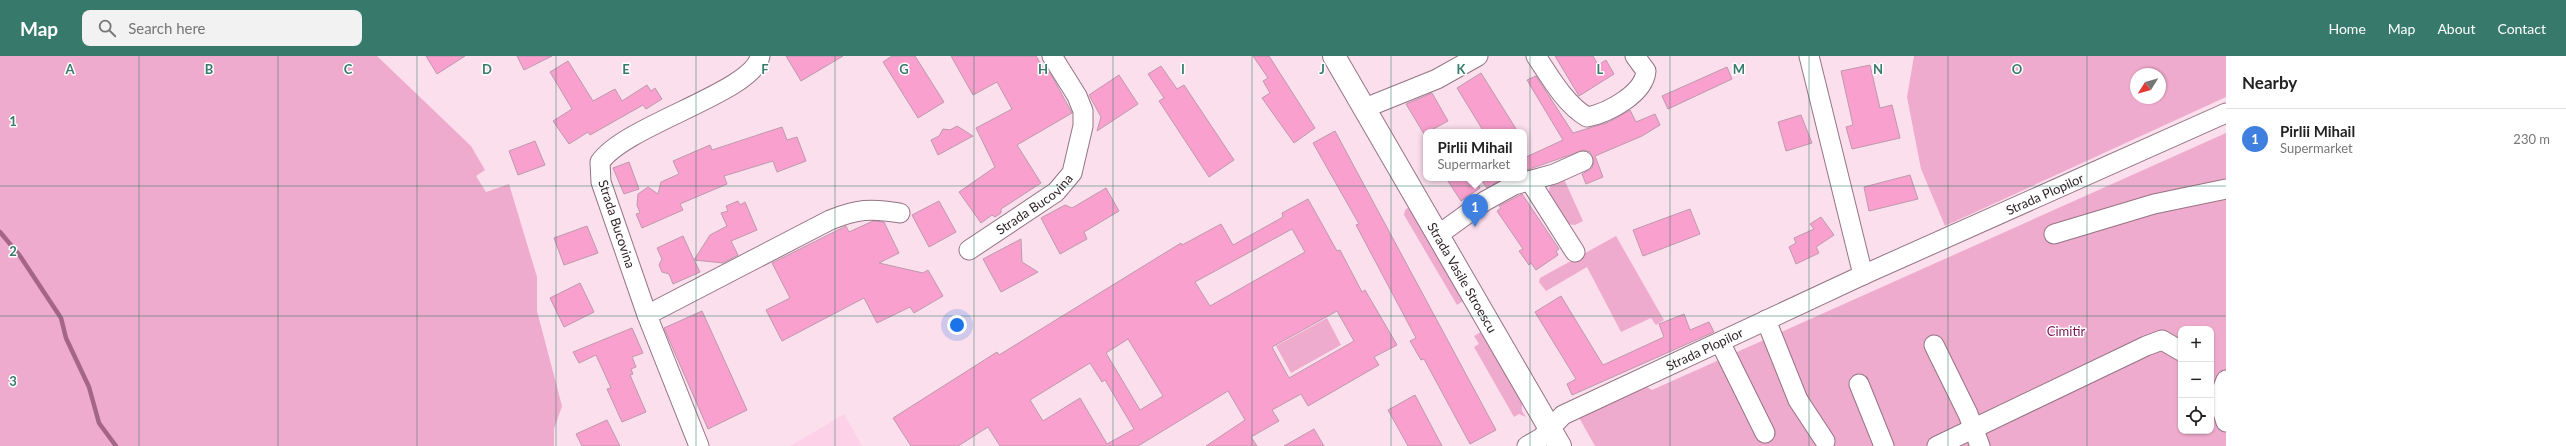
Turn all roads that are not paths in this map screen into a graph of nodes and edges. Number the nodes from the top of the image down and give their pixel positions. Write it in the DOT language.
graph roads {
  1 [pos="760,56"];
  2 [pos="1052,56"];
  3 [pos="1334,56"];
  4 [pos="1478,56"];
  5 [pos="1536,56"];
  6 [pos="1635,56"];
  7 [pos="1809,56"];
  8 [pos="1365,108"];
  9 [pos="2226,113"];
  10 [pos="1583,161"];
  11 [pos="1530,181"];
  12 [pos="2226,189"];
  13 [pos="900,213"];
  14 [pos="2054,234"];
  15 [pos="1438,235"];
  16 [pos="969,250"];
  17 [pos="1575,252"];
  18 [pos="1863,275"];
  19 [pos="647,315"];
  20 [pos="1766,320"];
  21 [pos="1720,342"];
  22 [pos="1934,345"];
  23 [pos="2178,350"];
  24 [pos="2226,380"];
  25 [pos="1859,384"];
  26 [pos="2226,422"];
  27 [pos="1765,433"];
  28 [pos="1977,437"];
  29 [pos="1555,438"];
  30 [pos="1825,441"];
  31 [pos="699,446"];
  32 [pos="1527,446"];
  33 [pos="1884,446"];
  34 [pos="1937,446"];
  1 -- 19 [label="street, Strada Bucovina"];
  2 -- 16 [label="street, Strada Bucovina"];
  3 -- 8 [label="main road, Strada Vasile Stroescu"];
  4 -- 8 [label="street"];
  5 -- 6 [label="street"];
  7 -- 18 [label="street"];
  8 -- 15 [label="main road, Strada Vasile Stroescu"];
  9 -- 18 [label="street, Strada Plopilor"];
  10 -- 11 [label="street"];
  11 -- 15 [label="street"];
  11 -- 17 [label="street"];
  12 -- 14 [label="street"];
  13 -- 19 [label="street"];
  15 -- 29 [label="main road, Strada Vasile Stroescu"];
  18 -- 20 [label="street, Strada Plopilor"];
  19 -- 31 [label="street, Strada Bucovina"];
  20 -- 21 [label="street, Strada Plopilor"];
  20 -- 30 [label="street"];
  21 -- 27 [label="street"];
  21 -- 29 [label="street, Strada Plopilor"];
  22 -- 28 [label="street"];
  23 -- 28 [label="street"];
  24 -- 26 [label="street"];
  25 -- 33 [label="street"];
  28 -- 34 [label="street"];
  29 -- 32 [label="street, Strada Plopilor"];
}
